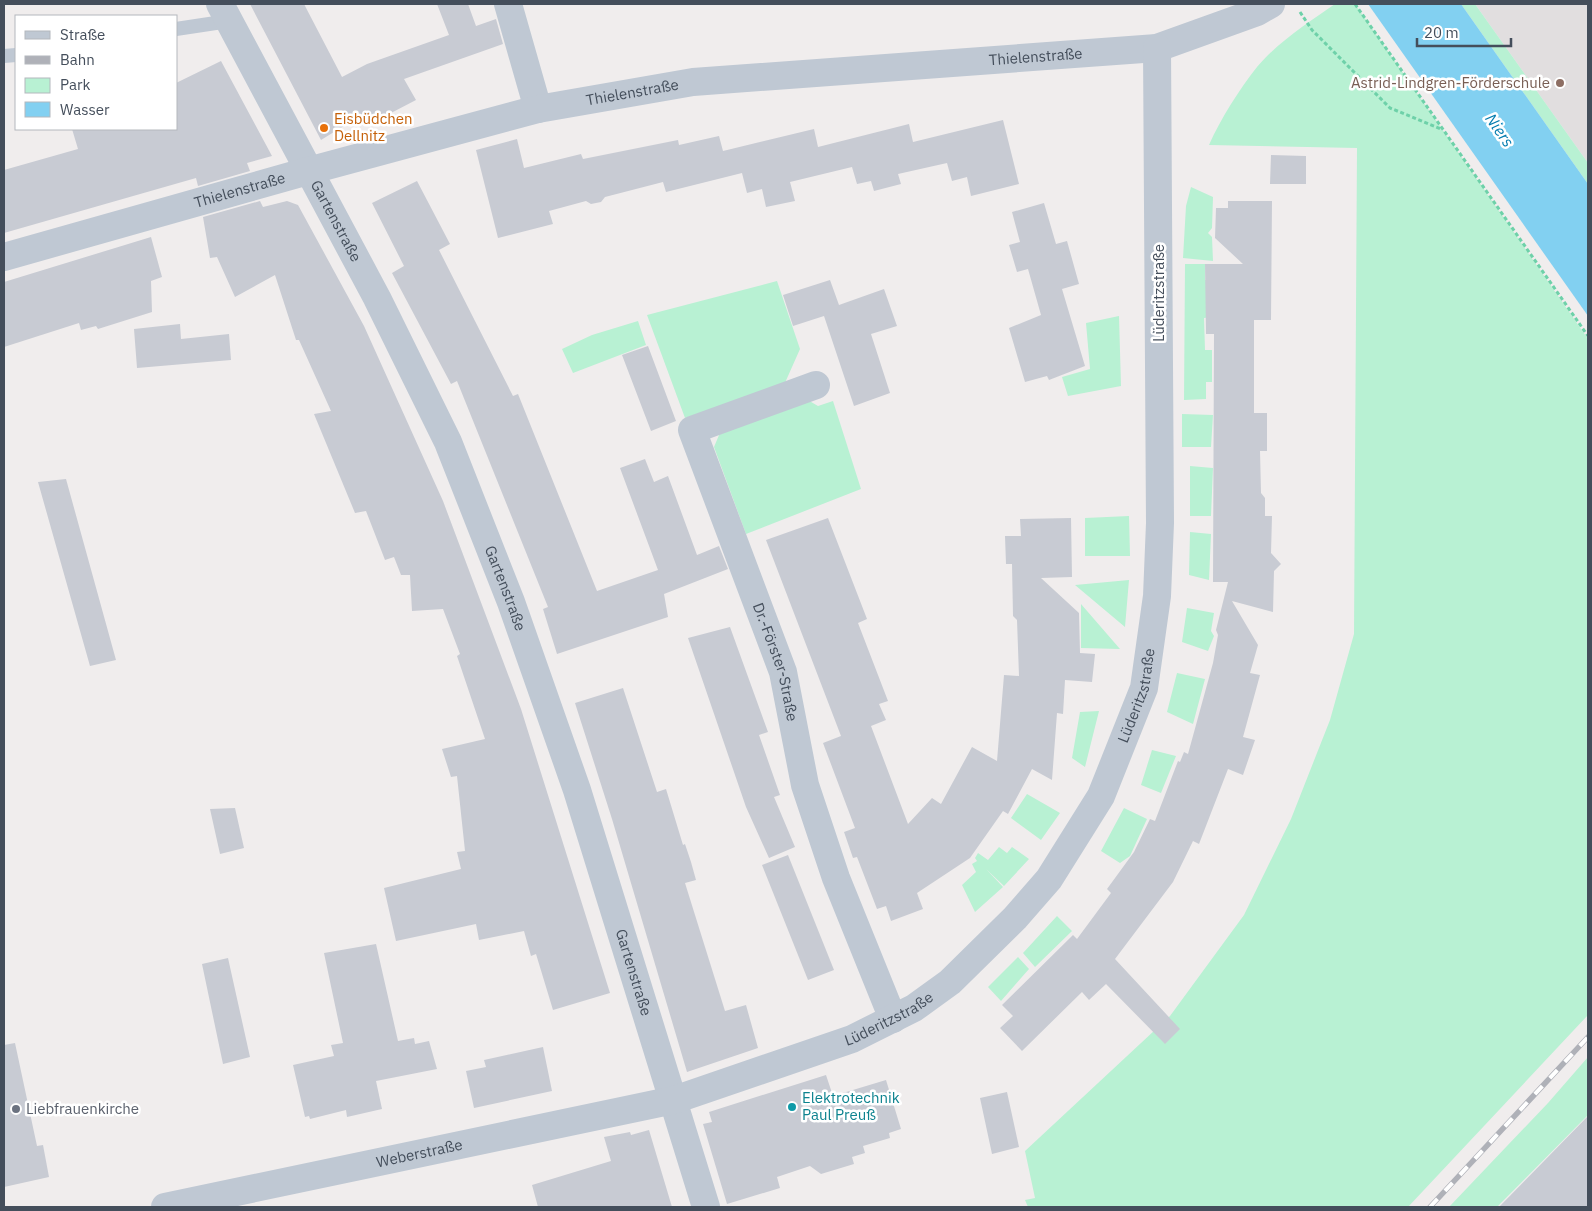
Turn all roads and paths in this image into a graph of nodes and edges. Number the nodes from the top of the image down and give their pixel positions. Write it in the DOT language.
graph roads {
  1 [pos="508,4"];
  2 [pos="1271,4"];
  3 [pos="1355,4"];
  4 [pos="1299,10"];
  5 [pos="224,12"];
  6 [pos="178,28"];
  7 [pos="1157,48"];
  8 [pos="538,109"];
  9 [pos="1441,129"];
  10 [pos="308,171"];
  11 [pos="4,257"];
  12 [pos="1588,336"];
  13 [pos="816,385"];
  14 [pos="893,1020"];
  15 [pos="674,1100"];
  16 [pos="166,1207"];
  17 [pos="706,1207"];
  1 -- 8 [label="street"];
  2 -- 7 [label="street, Thielenstraße"];
  3 -- 9 [label="path"];
  4 -- 9 [label="path"];
  5 -- 6 [label="lane"];
  5 -- 10 [label="street, Gartenstraße"];
  7 -- 8 [label="street, Thielenstraße"];
  7 -- 14 [label="street, Lüderitzstraße"];
  8 -- 10 [label="street, Thielenstraße"];
  9 -- 12 [label="path"];
  10 -- 11 [label="street, Thielenstraße"];
  10 -- 15 [label="street, Gartenstraße"];
  13 -- 14 [label="street, Dr.-Förster-Straße"];
  14 -- 15 [label="street, Lüderitzstraße"];
  15 -- 16 [label="street, Weberstraße"];
  15 -- 17 [label="street, Gartenstraße"];
}
